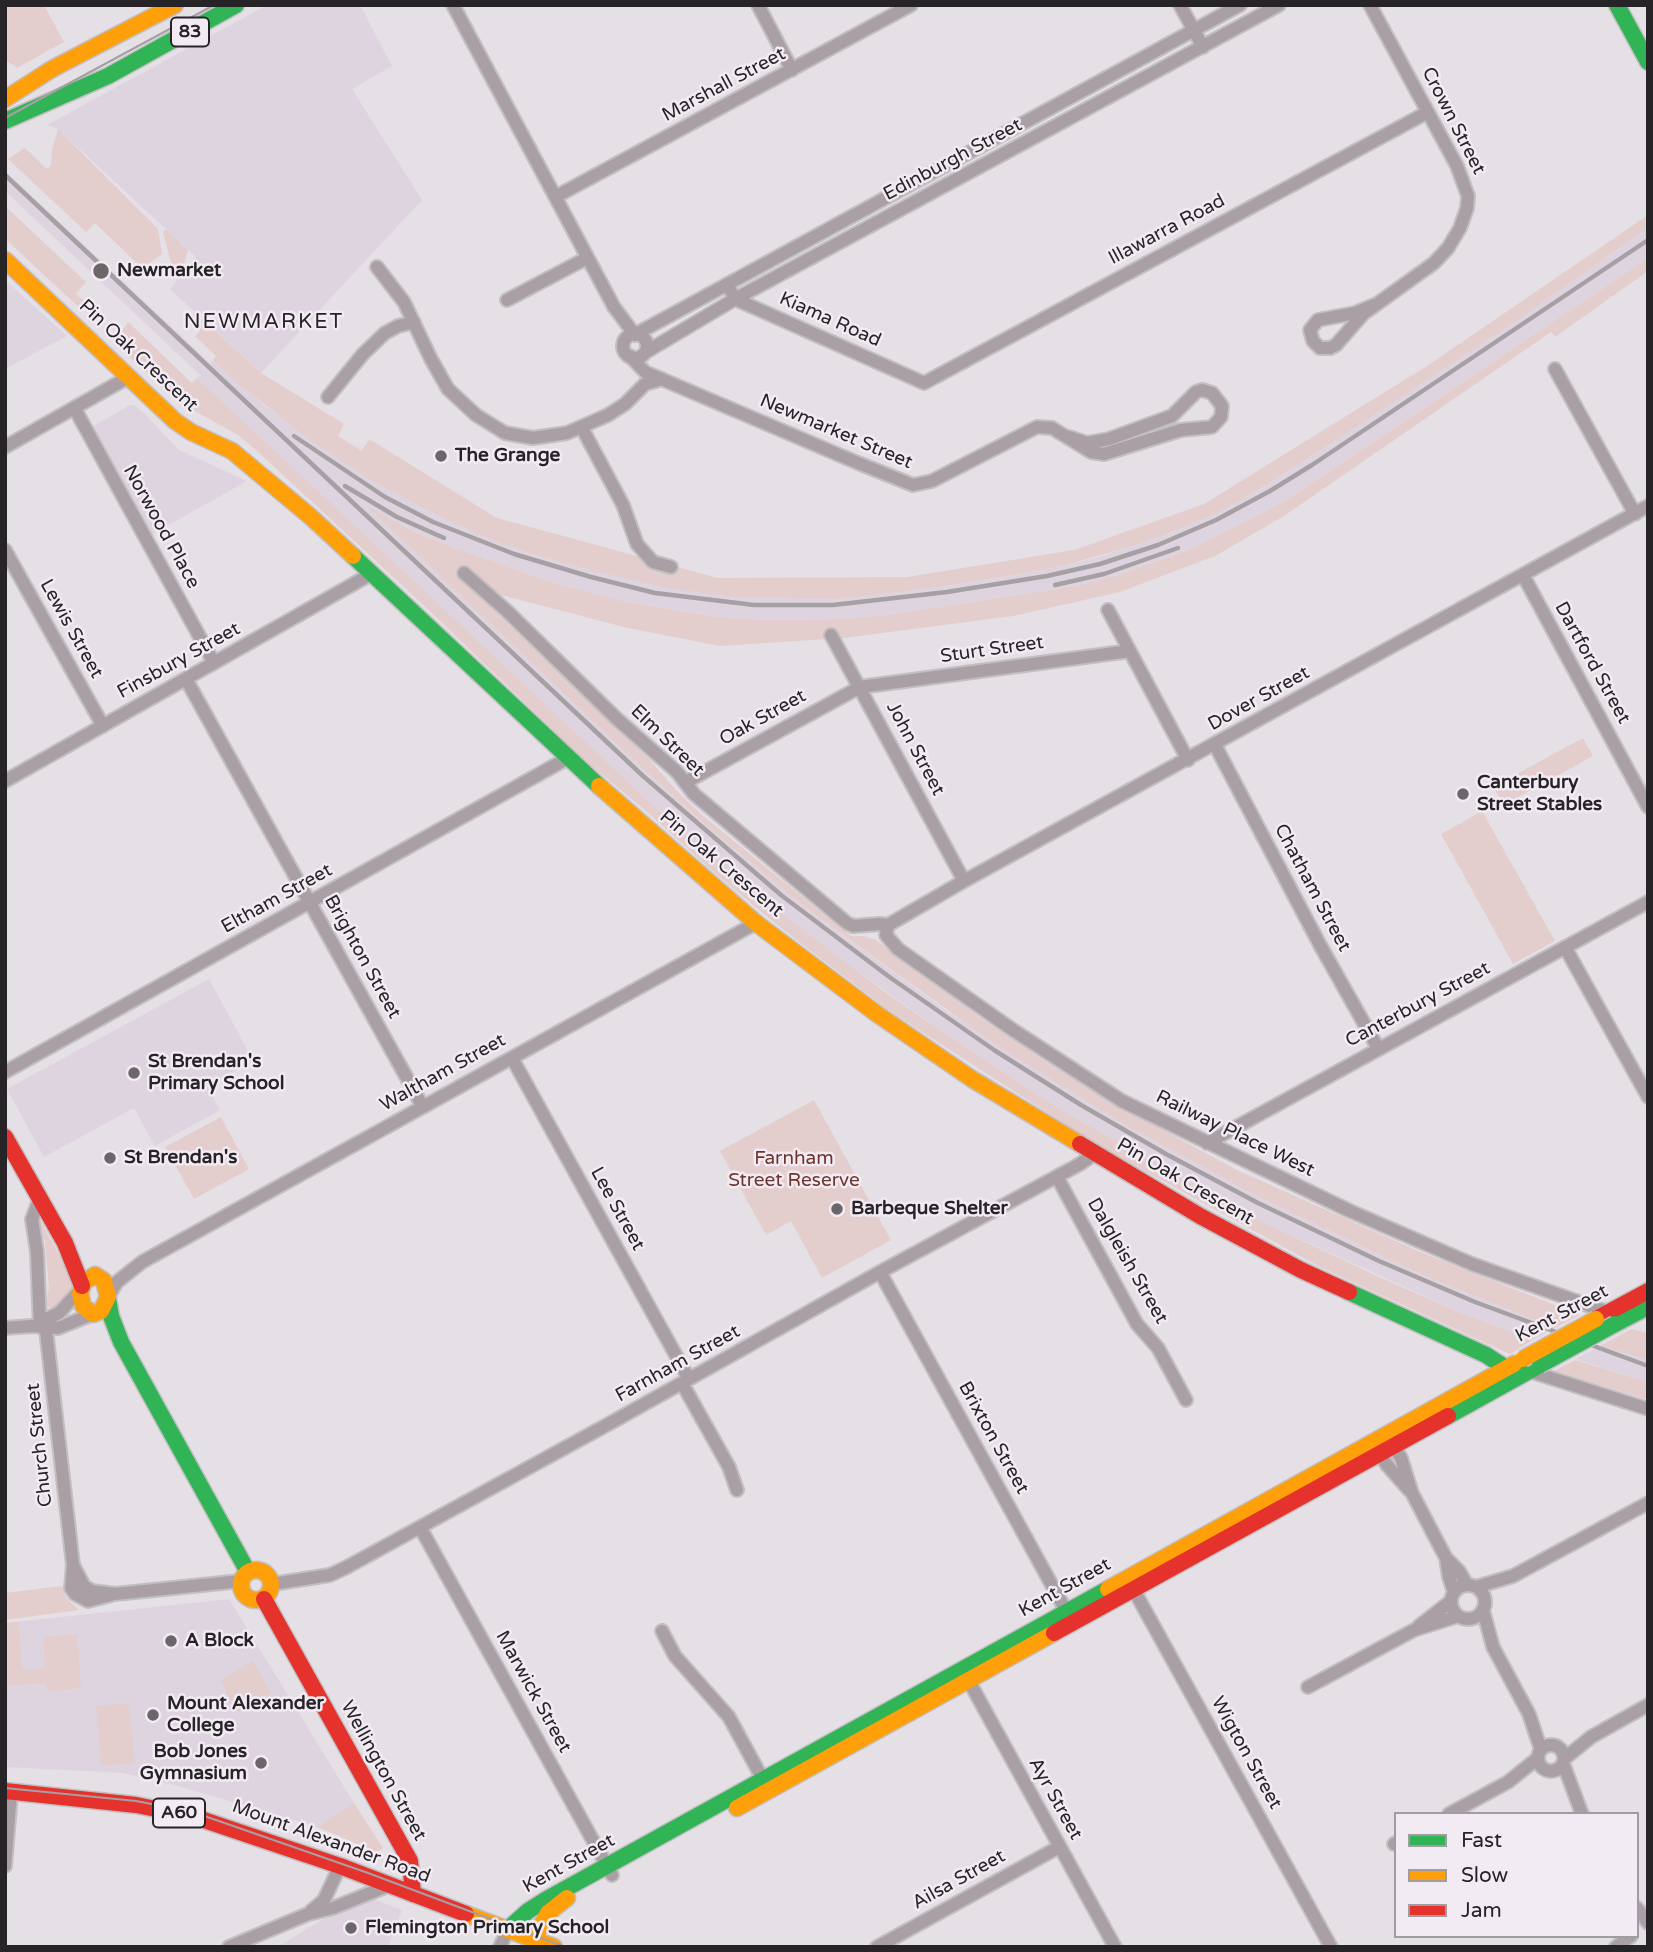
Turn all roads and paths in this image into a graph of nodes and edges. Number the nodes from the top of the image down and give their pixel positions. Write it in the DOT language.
graph roads {
  1 [pos="175,5"];
  2 [pos="236,5"];
  3 [pos="453,5"];
  4 [pos="758,5"];
  5 [pos="911,5"];
  6 [pos="1180,5"];
  7 [pos="1240,5"];
  8 [pos="1279,5"];
  9 [pos="1370,5"];
  10 [pos="1617,5"];
  11 [pos="1193,30"];
  12 [pos="114,37"];
  13 [pos="1203,47"];
  14 [pos="1648,62"];
  15 [pos="129,65"];
  16 [pos="792,70"];
  17 [pos="6,97"];
  18 [pos="1428,112"];
  19 [pos="5,121"];
  20 [pos="555,197"];
  21 [pos="587,258"];
  22 [pos="5,260"];
  23 [pos="377,267"];
  24 [pos="727,284"];
  25 [pos="735,299"];
  26 [pos="507,300"];
  27 [pos="1374,305"];
  28 [pos="614,307"];
  29 [pos="414,322"];
  30 [pos="636,335"];
  31 [pos="627,351"];
  32 [pos="645,352"];
  33 [pos="639,367"];
  34 [pos="1555,369"];
  35 [pos="127,378"];
  36 [pos="663,379"];
  37 [pos="924,383"];
  38 [pos="633,396"];
  39 [pos="328,397"];
  40 [pos="75,409"];
  41 [pos="582,428"];
  42 [pos="1069,437"];
  43 [pos="5,447"];
  44 [pos="1648,506"];
  45 [pos="1635,514"];
  46 [pos="5,551"];
  47 [pos="671,567"];
  48 [pos="464,573"];
  49 [pos="371,574"];
  50 [pos="1522,575"];
  51 [pos="1108,610"];
  52 [pos="831,635"];
  53 [pos="1130,651"];
  54 [pos="214,663"];
  55 [pos="186,679"];
  56 [pos="860,687"];
  57 [pos="103,726"];
  58 [pos="1214,745"];
  59 [pos="568,758"];
  60 [pos="1188,760"];
  61 [pos="5,781"];
  62 [pos="685,782"];
  63 [pos="1648,807"];
  64 [pos="964,881"];
  65 [pos="1648,902"];
  66 [pos="310,903"];
  67 [pos="756,923"];
  68 [pos="887,930"];
  69 [pos="1565,947"];
  70 [pos="1378,1048"];
  71 [pos="512,1058"];
  72 [pos="5,1072"];
  73 [pos="1648,1097"];
  74 [pos="423,1107"];
  75 [pos="5,1137"];
  76 [pos="1207,1143"];
  77 [pos="1094,1154"];
  78 [pos="1056,1177"];
  79 [pos="40,1198"];
  80 [pos="65,1243"];
  81 [pos="149,1257"];
  82 [pos="880,1272"];
  83 [pos="98,1276"];
  84 [pos="81,1288"];
  85 [pos="108,1298"];
  86 [pos="1645,1304"];
  87 [pos="93,1314"];
  88 [pos="1607,1319"];
  89 [pos="40,1325"];
  90 [pos="5,1328"];
  91 [pos="121,1342"];
  92 [pos="1531,1365"];
  93 [pos="1506,1368"];
  94 [pos="685,1381"];
  95 [pos="1186,1400"];
  96 [pos="1648,1409"];
  97 [pos="1384,1445"];
  98 [pos="737,1490"];
  99 [pos="1648,1503"];
  100 [pos="420,1527"];
  101 [pos="1446,1558"];
  102 [pos="245,1576"];
  103 [pos="1513,1576"];
  104 [pos="1130,1583"];
  105 [pos="272,1584"];
  106 [pos="1472,1586"];
  107 [pos="1452,1596"];
  108 [pos="264,1599"];
  109 [pos="1484,1605"];
  110 [pos="1069,1618"];
  111 [pos="1464,1618"];
  112 [pos="1413,1630"];
  113 [pos="662,1631"];
  114 [pos="1493,1647"];
  115 [pos="965,1675"];
  116 [pos="1308,1687"];
  117 [pos="1648,1706"];
  118 [pos="1591,1737"];
  119 [pos="1547,1757"];
  120 [pos="1563,1761"];
  121 [pos="766,1785"];
  122 [pos="8,1791"];
  123 [pos="1579,1808"];
  124 [pos="1453,1812"];
  125 [pos="1059,1847"];
  126 [pos="5,1866"];
  127 [pos="340,1866"];
  128 [pos="610,1870"];
  129 [pos="390,1885"];
  130 [pos="413,1894"];
  131 [pos="308,1914"];
  132 [pos="508,1929"];
  133 [pos="534,1939"];
  134 [pos="229,1947"];
  135 [pos="500,1947"];
  136 [pos="554,1947"];
  137 [pos="877,1947"];
  138 [pos="1115,1947"];
  139 [pos="1331,1947"];
  1 -- 12 [label="main road, 83"];
  2 -- 15 [label="main road, 83"];
  3 -- 20 [label="street, Newmarket Street"];
  4 -- 16 [label="street"];
  5 -- 16 [label="street, Marshall Street"];
  6 -- 11 [label="street"];
  7 -- 11 [label="street, Edinburgh Street"];
  8 -- 13 [label="street, Edinburgh Street"];
  9 -- 18 [label="street, Crown Street"];
  10 -- 14 [label="main road"];
  11 -- 13 [label="street"];
  11 -- 24 [label="street, Edinburgh Street"];
  12 -- 15 [label="main road"];
  12 -- 17 [label="main road, 83"];
  13 -- 25 [label="street, Edinburgh Street"];
  15 -- 19 [label="main road, 83"];
  16 -- 20 [label="street, Marshall Street"];
  18 -- 27 [label="street, Crown Street"];
  18 -- 37 [label="street, Illawarra Road"];
  20 -- 21 [label="street, Newmarket Street"];
  21 -- 26 [label="street"];
  21 -- 28 [label="street, Newmarket Street"];
  22 -- 35 [label="main road, Pin Oak Crescent"];
  23 -- 29 [label="street"];
  24 -- 25 [label="street"];
  24 -- 30 [label="street, Edinburgh Street"];
  25 -- 32 [label="street, Edinburgh Street"];
  25 -- 37 [label="street, Kiama Road"];
  27 -- 27 [label="street, Crown Street"];
  28 -- 30 [label="street, Newmarket Street"];
  28 -- 31 [label="street, Newmarket Street"];
  29 -- 39 [label="street"];
  29 -- 41 [label="street"];
  30 -- 31 [label="street"];
  30 -- 32 [label="street"];
  31 -- 32 [label="street"];
  31 -- 33 [label="street, Newmarket Street"];
  32 -- 36 [label="street"];
  33 -- 36 [label="street, Newmarket Street"];
  33 -- 38 [label="street"];
  34 -- 45 [label="street"];
  35 -- 40 [label="street"];
  35 -- 49 [label="main road, Pin Oak Crescent"];
  36 -- 38 [label="street"];
  36 -- 42 [label="street, Newmarket Street"];
  38 -- 41 [label="street"];
  40 -- 43 [label="street"];
  40 -- 54 [label="street, Norwood Place"];
  41 -- 47 [label="street"];
  42 -- 42 [label="street, Newmarket Street"];
  44 -- 45 [label="street, Dover Street"];
  45 -- 50 [label="street, Dover Street"];
  46 -- 57 [label="street, Lewis Street"];
  48 -- 62 [label="street, Elm Street"];
  49 -- 54 [label="street, Finsbury Street"];
  49 -- 59 [label="main road, Pin Oak Crescent"];
  50 -- 58 [label="street, Dover Street"];
  50 -- 63 [label="street, Dartford Street"];
  51 -- 53 [label="street"];
  52 -- 56 [label="street, John Street"];
  53 -- 56 [label="street, Sturt Street"];
  53 -- 60 [label="street"];
  54 -- 55 [label="street, Finsbury Street"];
  55 -- 57 [label="street, Finsbury Street"];
  55 -- 66 [label="street, Brighton Street"];
  56 -- 62 [label="street, Oak Street"];
  56 -- 64 [label="street, John Street"];
  57 -- 61 [label="street, Finsbury Street"];
  58 -- 60 [label="street, Dover Street"];
  58 -- 70 [label="street, Chatham Street"];
  59 -- 66 [label="street, Eltham Street"];
  59 -- 67 [label="main road, Pin Oak Crescent"];
  60 -- 64 [label="street, Dover Street"];
  62 -- 68 [label="street, Elm Street"];
  64 -- 68 [label="street, Dover Street"];
  65 -- 69 [label="street, Canterbury Street"];
  66 -- 72 [label="street, Eltham Street"];
  66 -- 74 [label="street, Brighton Street"];
  67 -- 71 [label="street, Waltham Street"];
  67 -- 77 [label="main road, Pin Oak Crescent"];
  68 -- 76 [label="street, Railway Place West"];
  69 -- 70 [label="street, Canterbury Street"];
  69 -- 73 [label="street"];
  70 -- 76 [label="street, Canterbury Street"];
  71 -- 74 [label="street, Waltham Street"];
  71 -- 94 [label="street, Lee Street"];
  74 -- 81 [label="street, Waltham Street"];
  75 -- 79 [label="main road"];
  76 -- 88 [label="street, Railway Place West"];
  77 -- 78 [label="street, Farnham Street"];
  77 -- 93 [label="main road, Pin Oak Crescent"];
  78 -- 82 [label="street, Farnham Street"];
  78 -- 95 [label="street, Dalgleish Street"];
  79 -- 80 [label="main road"];
  79 -- 89 [label="street, Church Street"];
  80 -- 83 [label="main road"];
  80 -- 84 [label="main road"];
  81 -- 83 [label="street, Waltham Street"];
  81 -- 85 [label="street, Waltham Street"];
  82 -- 94 [label="street, Farnham Street"];
  82 -- 110 [label="street, Brixton Street"];
  83 -- 84 [label="main road"];
  83 -- 85 [label="main road"];
  84 -- 87 [label="main road"];
  84 -- 89 [label="street"];
  85 -- 87 [label="main road"];
  85 -- 91 [label="main road"];
  86 -- 88 [label="main road, Kent Street"];
  87 -- 89 [label="street"];
  87 -- 91 [label="main road"];
  88 -- 92 [label="main road, Kent Street, bridge"];
  89 -- 90 [label="street"];
  89 -- 102 [label="street, Church Street"];
  91 -- 102 [label="main road"];
  92 -- 93 [label="main road, Kent Street"];
  92 -- 96 [label="street"];
  92 -- 97 [label="main road, Kent Street"];
  93 -- 97 [label="main road, Kent Street"];
  94 -- 98 [label="street, Lee Street"];
  94 -- 100 [label="street, Farnham Street"];
  97 -- 101 [label="street"];
  97 -- 104 [label="main road, Kent Street"];
  99 -- 103 [label="street"];
  100 -- 105 [label="street, Farnham Street"];
  100 -- 128 [label="street, Marwick Street"];
  101 -- 106 [label="street"];
  101 -- 107 [label="street"];
  102 -- 105 [label="main road"];
  102 -- 108 [label="main road"];
  103 -- 106 [label="street"];
  103 -- 109 [label="street"];
  104 -- 110 [label="main road, Kent Street"];
  104 -- 139 [label="street, Wigton Street"];
  105 -- 108 [label="main road"];
  106 -- 107 [label="street"];
  106 -- 109 [label="street"];
  107 -- 111 [label="street"];
  107 -- 112 [label="street"];
  108 -- 130 [label="main road, Wellington Street"];
  109 -- 111 [label="street"];
  109 -- 114 [label="street"];
  110 -- 115 [label="main road, Kent Street"];
  111 -- 112 [label="street"];
  111 -- 114 [label="street"];
  112 -- 116 [label="street"];
  113 -- 121 [label="street"];
  114 -- 119 [label="street"];
  115 -- 121 [label="main road, Kent Street"];
  115 -- 125 [label="street, Ayr Street"];
  117 -- 118 [label="street"];
  118 -- 119 [label="street"];
  118 -- 120 [label="street"];
  119 -- 120 [label="street"];
  119 -- 123 [label="street"];
  119 -- 124 [label="street"];
  120 -- 123 [label="street"];
  121 -- 128 [label="main road, Kent Street"];
  122 -- 126 [label="street"];
  122 -- 127 [label="main road, Mount Alexander Road / A60"];
  125 -- 137 [label="street, Ailsa Street"];
  125 -- 138 [label="street, Ayr Street"];
  127 -- 129 [label="main road, Mount Alexander Road / A60"];
  127 -- 131 [label="street"];
  128 -- 132 [label="main road, Kent Street"];
  128 -- 133 [label="main road, Kent Street"];
  129 -- 130 [label="main road, Mount Alexander Road / A60"];
  129 -- 131 [label="street"];
  130 -- 132 [label="main road, Mount Alexander Road / A60"];
  131 -- 134 [label="street"];
  132 -- 133 [label="main road, Mount Alexander Road / A60"];
  132 -- 135 [label="street"];
  133 -- 136 [label="main road, Mount Alexander Road / A60"];
}
